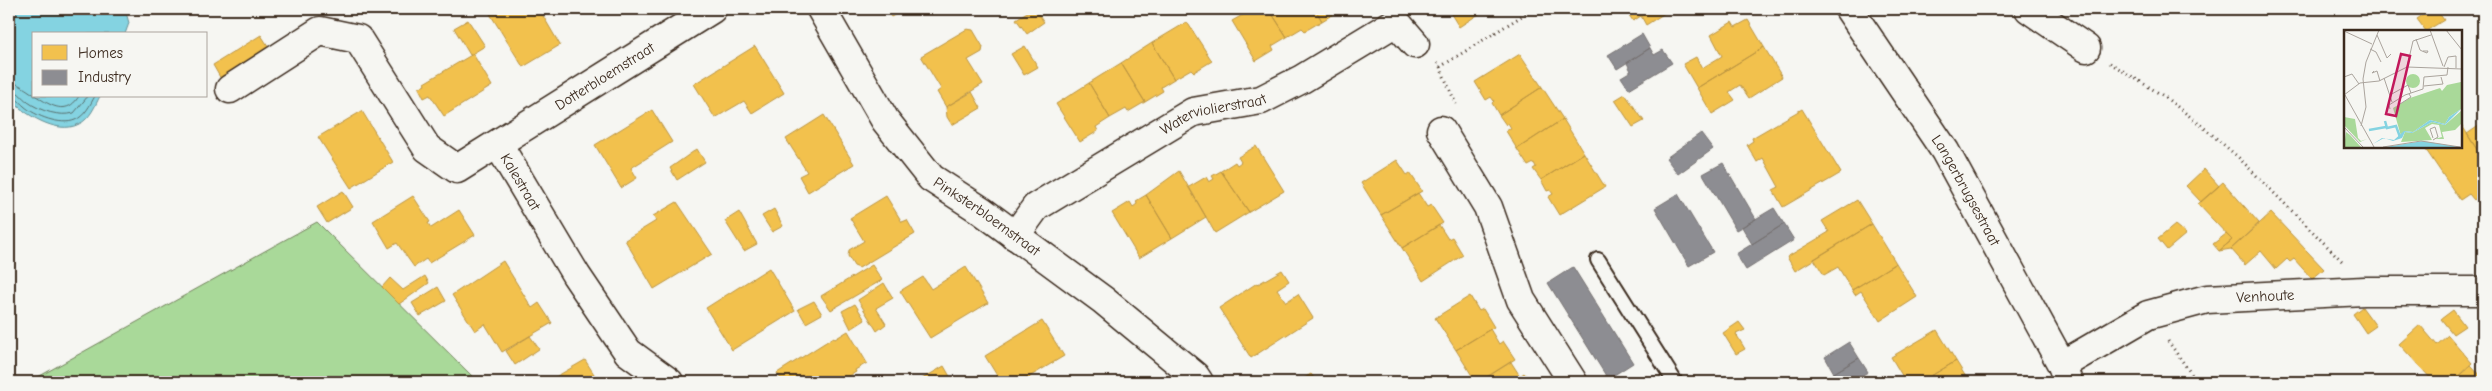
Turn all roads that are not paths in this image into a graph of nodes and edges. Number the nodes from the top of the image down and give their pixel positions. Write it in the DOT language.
graph roads {
  1 [pos="712,9"];
  2 [pos="821,9"];
  3 [pos="1849,9"];
  4 [pos="2029,9"];
  5 [pos="1415,44"];
  6 [pos="2086,48"];
  7 [pos="230,89"];
  8 [pos="1441,130"];
  9 [pos="498,144"];
  10 [pos="1015,236"];
  11 [pos="1598,260"];
  12 [pos="2483,291"];
  13 [pos="2065,374"];
  14 [pos="669,382"];
  15 [pos="1199,382"];
  16 [pos="1573,382"];
  17 [pos="1675,382"];
  1 -- 9 [label="street, Dotterbloemstraat"];
  2 -- 10 [label="street, Pinksterbloemstraat"];
  3 -- 13 [label="street, Langerbrugsestraat"];
  4 -- 6 [label="street"];
  5 -- 10 [label="street, Waterviolierstraat"];
  7 -- 9 [label="street, Kalestraat"];
  8 -- 16 [label="street"];
  9 -- 14 [label="street, Kalestraat"];
  10 -- 15 [label="street, Pinksterbloemstraat"];
  11 -- 17 [label="lane"];
  12 -- 13 [label="street, Venhoute"];
}
